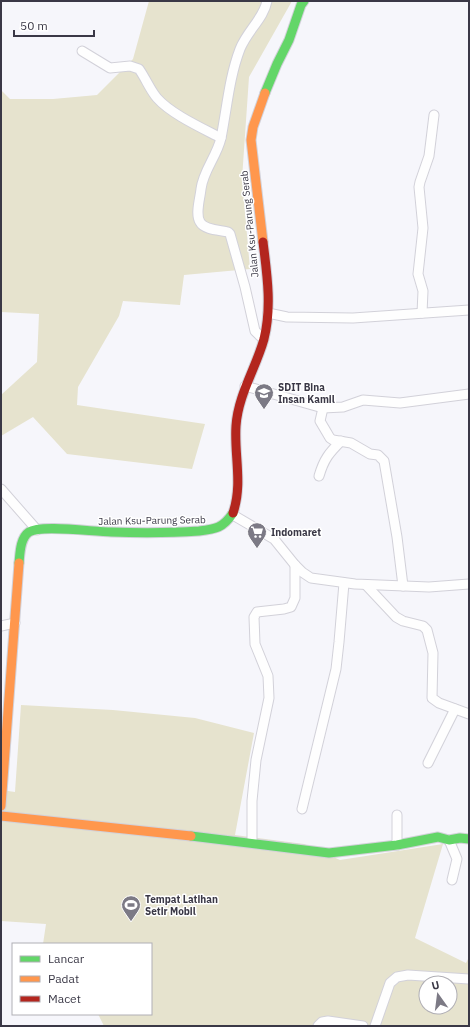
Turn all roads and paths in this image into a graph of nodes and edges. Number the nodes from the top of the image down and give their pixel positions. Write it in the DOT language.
graph roads {
  1 [pos="267,1"];
  2 [pos="304,1"];
  3 [pos="82,51"];
  4 [pos="434,115"];
  5 [pos="221,138"];
  6 [pos="469,310"];
  7 [pos="268,313"];
  8 [pos="422,313"];
  9 [pos="264,336"];
  10 [pos="245,386"];
  11 [pos="469,394"];
  12 [pos="324,408"];
  13 [pos="341,441"];
  14 [pos="319,476"];
  15 [pos="1,489"];
  16 [pos="232,515"];
  17 [pos="37,530"];
  18 [pos="295,565"];
  19 [pos="344,583"];
  20 [pos="366,584"];
  21 [pos="469,584"];
  22 [pos="403,586"];
  23 [pos="15,624"];
  24 [pos="1,626"];
  25 [pos="455,709"];
  26 [pos="469,714"];
  27 [pos="428,763"];
  28 [pos="1,806"];
  29 [pos="302,809"];
  30 [pos="397,815"];
  31 [pos="1,816"];
  32 [pos="469,839"];
  33 [pos="449,840"];
  34 [pos="252,843"];
  35 [pos="397,845"];
  36 [pos="452,880"];
  37 [pos="469,979"];
  38 [pos="318,1026"];
  39 [pos="363,1026"];
  40 [pos="374,1026"];
  1 -- 5 [label="street"];
  2 -- 7 [label="street, Jalan Ksu-Parung Serab"];
  3 -- 5 [label="street"];
  4 -- 8 [label="street"];
  5 -- 9 [label="street"];
  6 -- 8 [label="street"];
  7 -- 8 [label="street"];
  7 -- 9 [label="street, Jalan Ksu-Parung Serab"];
  9 -- 10 [label="street, Jalan Ksu-Parung Serab"];
  10 -- 12 [label="street"];
  10 -- 16 [label="street, Jalan Ksu-Parung Serab"];
  11 -- 12 [label="street"];
  12 -- 13 [label="street"];
  13 -- 14 [label="street"];
  13 -- 22 [label="street"];
  15 -- 17 [label="street"];
  16 -- 17 [label="street, Jalan Ksu-Parung Serab"];
  16 -- 18 [label="street"];
  17 -- 23 [label="street"];
  18 -- 19 [label="street"];
  18 -- 34 [label="street"];
  19 -- 20 [label="street"];
  19 -- 29 [label="street"];
  20 -- 22 [label="street"];
  20 -- 25 [label="street"];
  21 -- 22 [label="street"];
  23 -- 24 [label="street"];
  23 -- 28 [label="street"];
  25 -- 26 [label="street"];
  25 -- 27 [label="street"];
  30 -- 35 [label="street"];
  31 -- 34 [label="street"];
  32 -- 33 [label="street"];
  33 -- 35 [label="street"];
  33 -- 36 [label="street"];
  34 -- 35 [label="street"];
  37 -- 40 [label="street"];
  38 -- 39 [label="street"];
}
